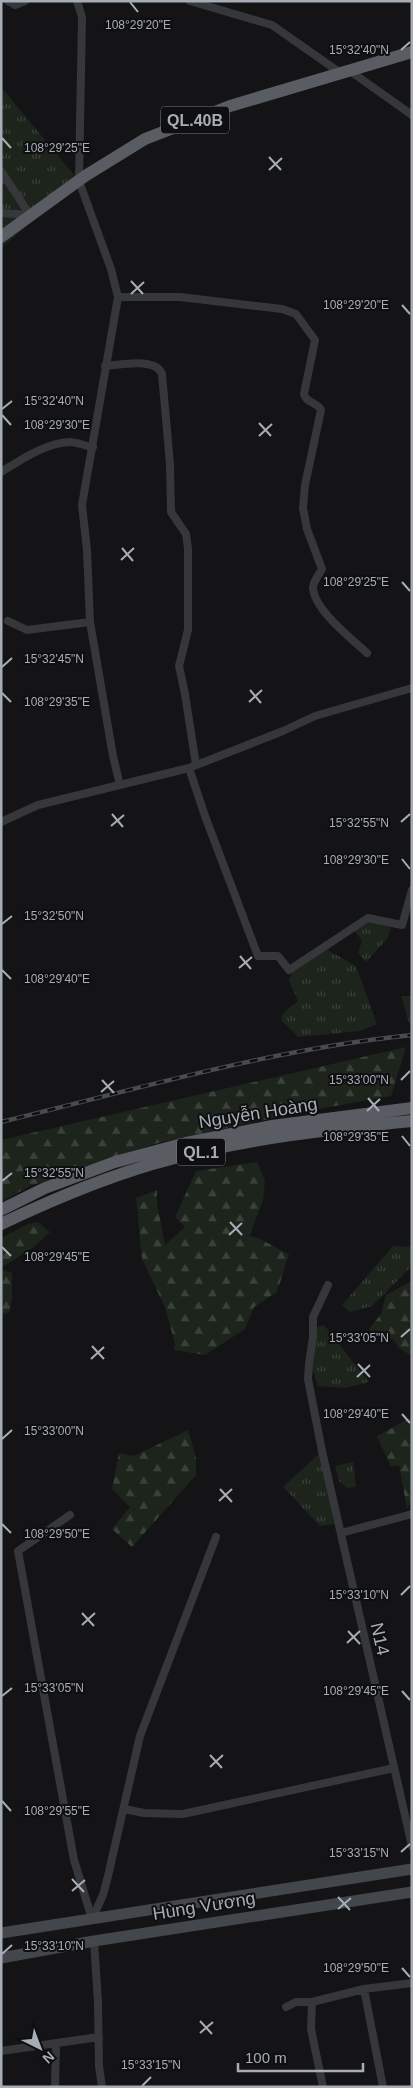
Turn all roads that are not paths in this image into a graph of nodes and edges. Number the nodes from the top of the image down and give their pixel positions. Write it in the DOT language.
graph roads {
  1 [pos="8,1"];
  2 [pos="25,1"];
  3 [pos="77,1"];
  4 [pos="190,1"];
  5 [pos="412,52"];
  6 [pos="346,72"];
  7 [pos="412,115"];
  8 [pos="1,171"];
  9 [pos="79,180"];
  10 [pos="1,212"];
  11 [pos="30,215"];
  12 [pos="1,237"];
  13 [pos="118,298"];
  14 [pos="105,366"];
  15 [pos="93,447"];
  16 [pos="1,472"];
  17 [pos="8,621"];
  18 [pos="90,622"];
  19 [pos="367,653"];
  20 [pos="412,688"];
  21 [pos="193,766"];
  22 [pos="120,785"];
  23 [pos="1,822"];
  24 [pos="412,890"];
  25 [pos="412,1108"];
  26 [pos="412,1122"];
  27 [pos="1,1210"];
  28 [pos="1,1224"];
  29 [pos="328,1285"];
  30 [pos="412,1514"];
  31 [pos="70,1515"];
  32 [pos="341,1533"];
  33 [pos="216,1536"];
  34 [pos="394,1768"];
  35 [pos="124,1810"];
  36 [pos="412,1846"];
  37 [pos="412,1869"];
  38 [pos="412,1892"];
  39 [pos="92,1919"];
  40 [pos="1,1933"];
  41 [pos="94,1941"];
  42 [pos="1,1958"];
  43 [pos="412,1984"];
  44 [pos="364,1989"];
  45 [pos="312,2002"];
  46 [pos="286,2007"];
  47 [pos="99,2037"];
  48 [pos="56,2044"];
  49 [pos="1,2051"];
  50 [pos="55,2087"];
  51 [pos="102,2087"];
  52 [pos="323,2087"];
  53 [pos="383,2087"];
  1 -- 2 [label="street"];
  3 -- 9 [label="street"];
  4 -- 6 [label="street"];
  5 -- 6 [label="highway, QL.40B"];
  6 -- 7 [label="street"];
  6 -- 9 [label="highway, QL.40B"];
  8 -- 11 [label="street"];
  9 -- 11 [label="highway, QL.40B"];
  9 -- 13 [label="street"];
  10 -- 11 [label="street"];
  11 -- 12 [label="highway, QL.40B"];
  13 -- 14 [label="street"];
  13 -- 19 [label="street"];
  14 -- 15 [label="street"];
  14 -- 21 [label="street"];
  15 -- 16 [label="street"];
  15 -- 18 [label="street"];
  17 -- 18 [label="street"];
  18 -- 22 [label="street"];
  20 -- 21 [label="street"];
  21 -- 22 [label="street"];
  21 -- 24 [label="street"];
  22 -- 23 [label="street"];
  25 -- 27 [label="highway, Nguyễn Hoàng / QL.1"];
  26 -- 28 [label="highway, Nguyễn Hoàng / QL.1"];
  29 -- 32 [label="street, N14"];
  30 -- 32 [label="street"];
  31 -- 39 [label="street"];
  32 -- 34 [label="street, N14"];
  33 -- 35 [label="street"];
  34 -- 35 [label="street"];
  34 -- 36 [label="street, N14"];
  35 -- 39 [label="street"];
  37 -- 39 [label="main road, Hùng Vương"];
  38 -- 41 [label="main road, Hùng Vương"];
  39 -- 40 [label="main road, Hùng Vương"];
  39 -- 41 [label="main road"];
  41 -- 42 [label="main road, Hùng Vương"];
  41 -- 47 [label="street"];
  43 -- 44 [label="street"];
  44 -- 45 [label="street"];
  44 -- 53 [label="street"];
  45 -- 46 [label="street"];
  45 -- 52 [label="street"];
  47 -- 48 [label="street"];
  47 -- 51 [label="street"];
  48 -- 49 [label="street"];
  48 -- 50 [label="street"];
}
